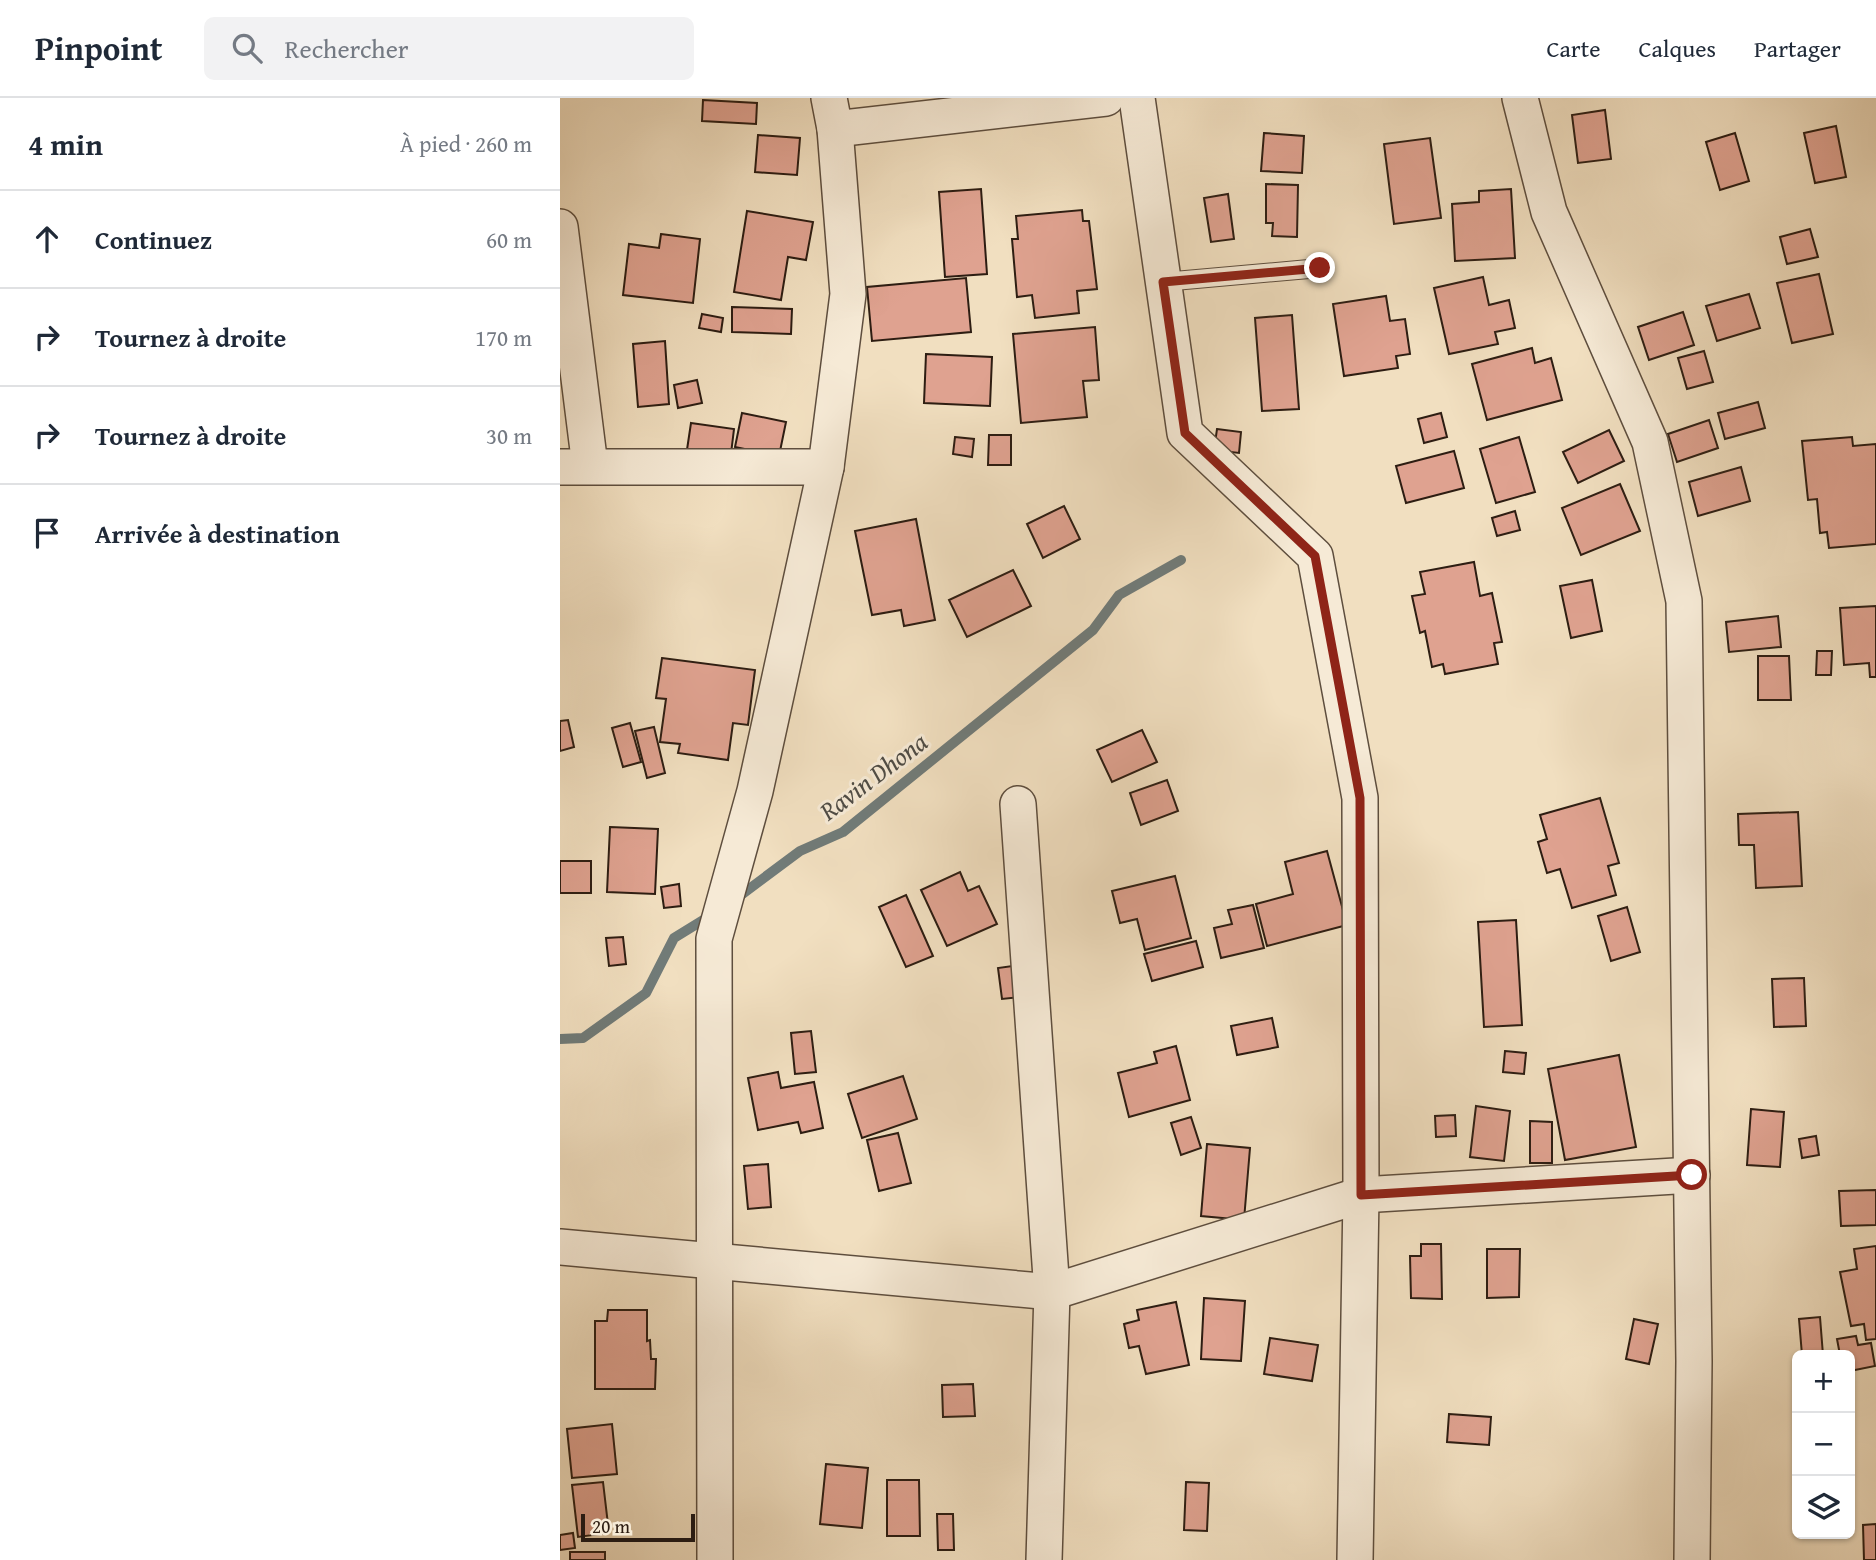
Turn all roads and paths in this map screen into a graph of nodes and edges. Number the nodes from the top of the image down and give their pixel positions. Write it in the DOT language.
graph roads {
  1 [pos="1106,98"];
  2 [pos="1137,98"];
  3 [pos="1520,98"];
  4 [pos="832,113"];
  5 [pos="560,227"];
  6 [pos="1320,268"];
  7 [pos="1163,282"];
  8 [pos="575,467"];
  9 [pos="825,467"];
  10 [pos="1018,804"];
  11 [pos="1692,1175"];
  12 [pos="1361,1195"];
  13 [pos="560,1247"];
  14 [pos="714,1260"];
  15 [pos="1052,1292"];
  16 [pos="715,1560"];
  17 [pos="1044,1560"];
  18 [pos="1355,1560"];
  19 [pos="1692,1560"];
  1 -- 4 [label="street"];
  2 -- 7 [label="street"];
  3 -- 11 [label="street"];
  4 -- 9 [label="street"];
  5 -- 8 [label="street"];
  6 -- 7 [label="lane"];
  7 -- 12 [label="street"];
  8 -- 9 [label="street"];
  9 -- 14 [label="street"];
  10 -- 15 [label="street"];
  11 -- 12 [label="street"];
  11 -- 19 [label="street"];
  12 -- 15 [label="street"];
  12 -- 18 [label="street"];
  13 -- 14 [label="street"];
  14 -- 15 [label="street"];
  14 -- 16 [label="street"];
  15 -- 17 [label="street"];
}
